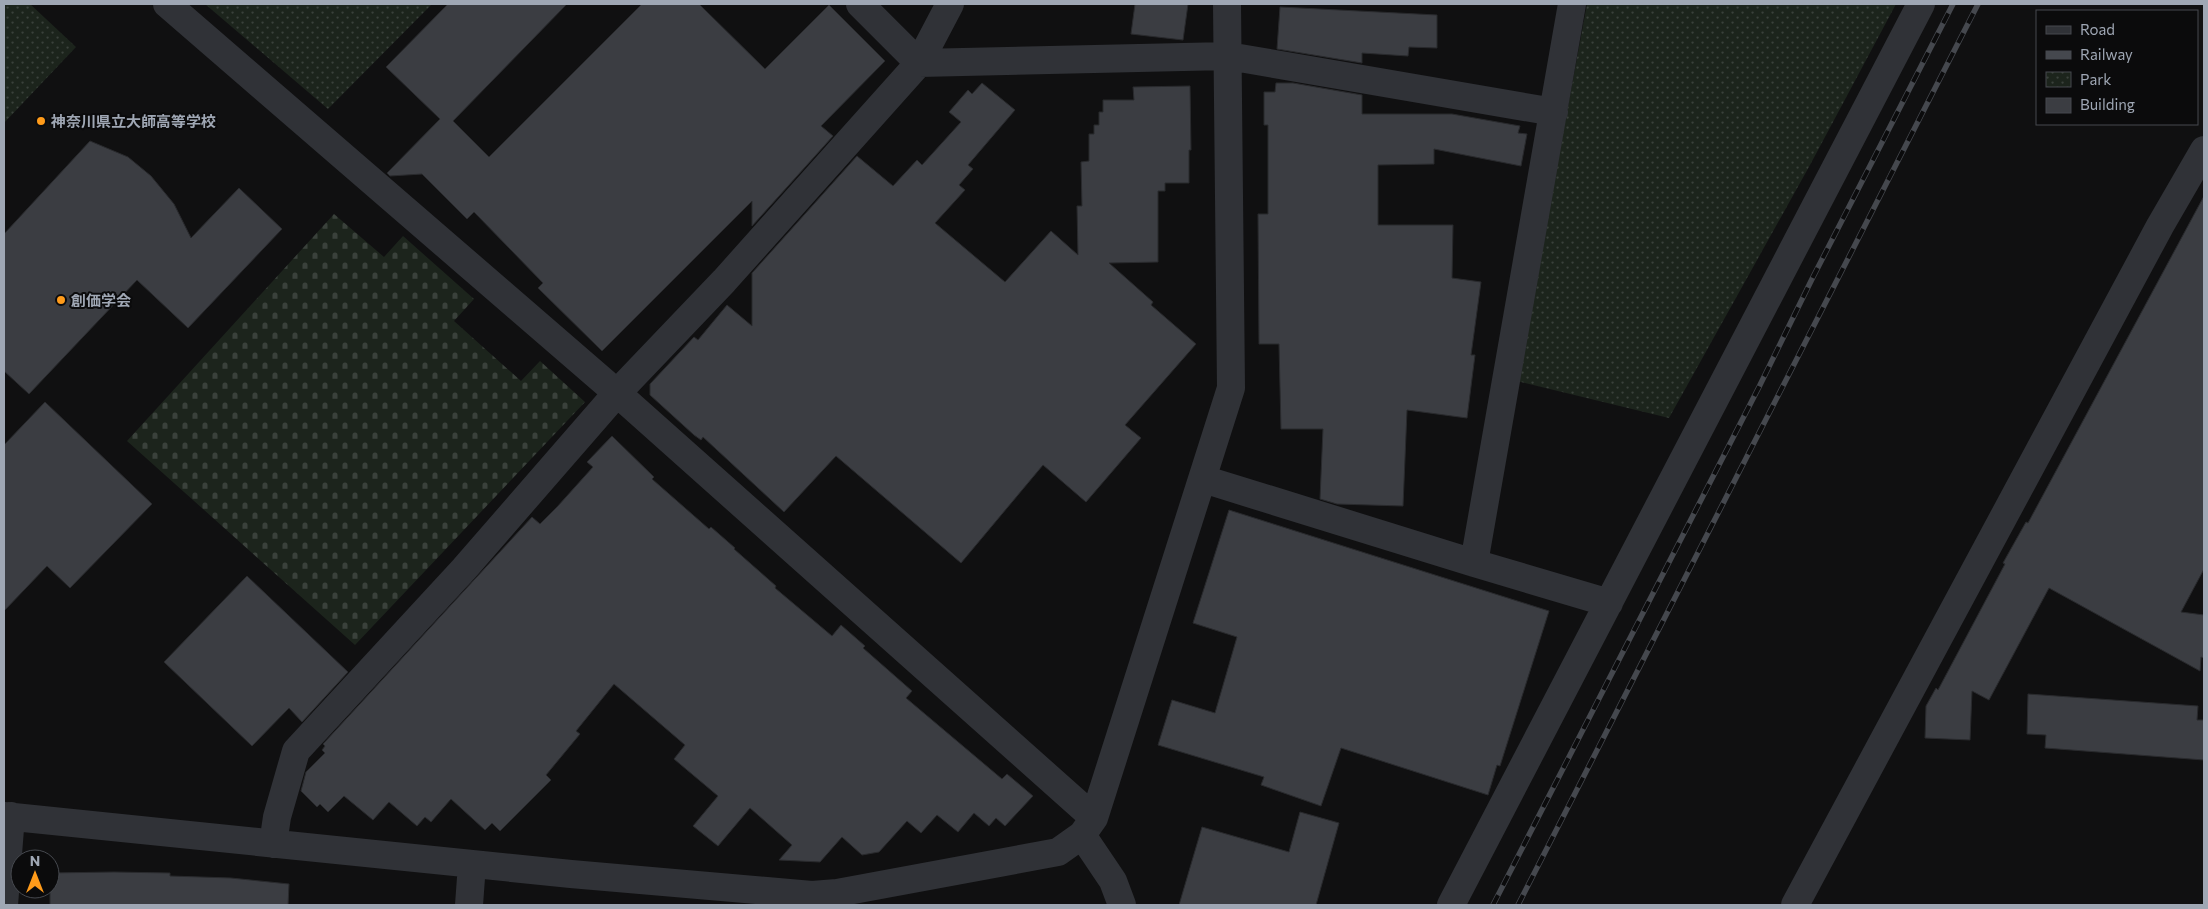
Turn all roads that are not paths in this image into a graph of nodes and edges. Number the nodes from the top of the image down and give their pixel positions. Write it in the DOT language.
graph roads {
  1 [pos="167,4"];
  2 [pos="860,4"];
  3 [pos="950,4"];
  4 [pos="1227,4"];
  5 [pos="1572,4"];
  6 [pos="1921,4"];
  7 [pos="1228,56"];
  8 [pos="919,63"];
  9 [pos="1554,112"];
  10 [pos="2204,150"];
  11 [pos="618,393"];
  12 [pos="1203,478"];
  13 [pos="1474,563"];
  14 [pos="1609,603"];
  15 [pos="7,816"];
  16 [pos="1088,826"];
  17 [pos="273,844"];
  18 [pos="472,864"];
  19 [pos="4,905"];
  20 [pos="469,905"];
  21 [pos="1122,905"];
  22 [pos="1451,905"];
  23 [pos="1795,905"];
  1 -- 11 [label="street"];
  2 -- 8 [label="street"];
  3 -- 8 [label="street"];
  4 -- 7 [label="street"];
  5 -- 9 [label="street"];
  6 -- 14 [label="street"];
  7 -- 8 [label="street"];
  7 -- 9 [label="street"];
  7 -- 12 [label="street"];
  8 -- 11 [label="street"];
  9 -- 13 [label="street"];
  10 -- 23 [label="street"];
  11 -- 16 [label="street"];
  11 -- 17 [label="street"];
  12 -- 13 [label="street"];
  12 -- 16 [label="street"];
  13 -- 14 [label="street"];
  14 -- 22 [label="street"];
  15 -- 17 [label="street"];
  15 -- 19 [label="street"];
  16 -- 18 [label="street"];
  16 -- 21 [label="street"];
  17 -- 18 [label="street"];
  18 -- 20 [label="street"];
}
